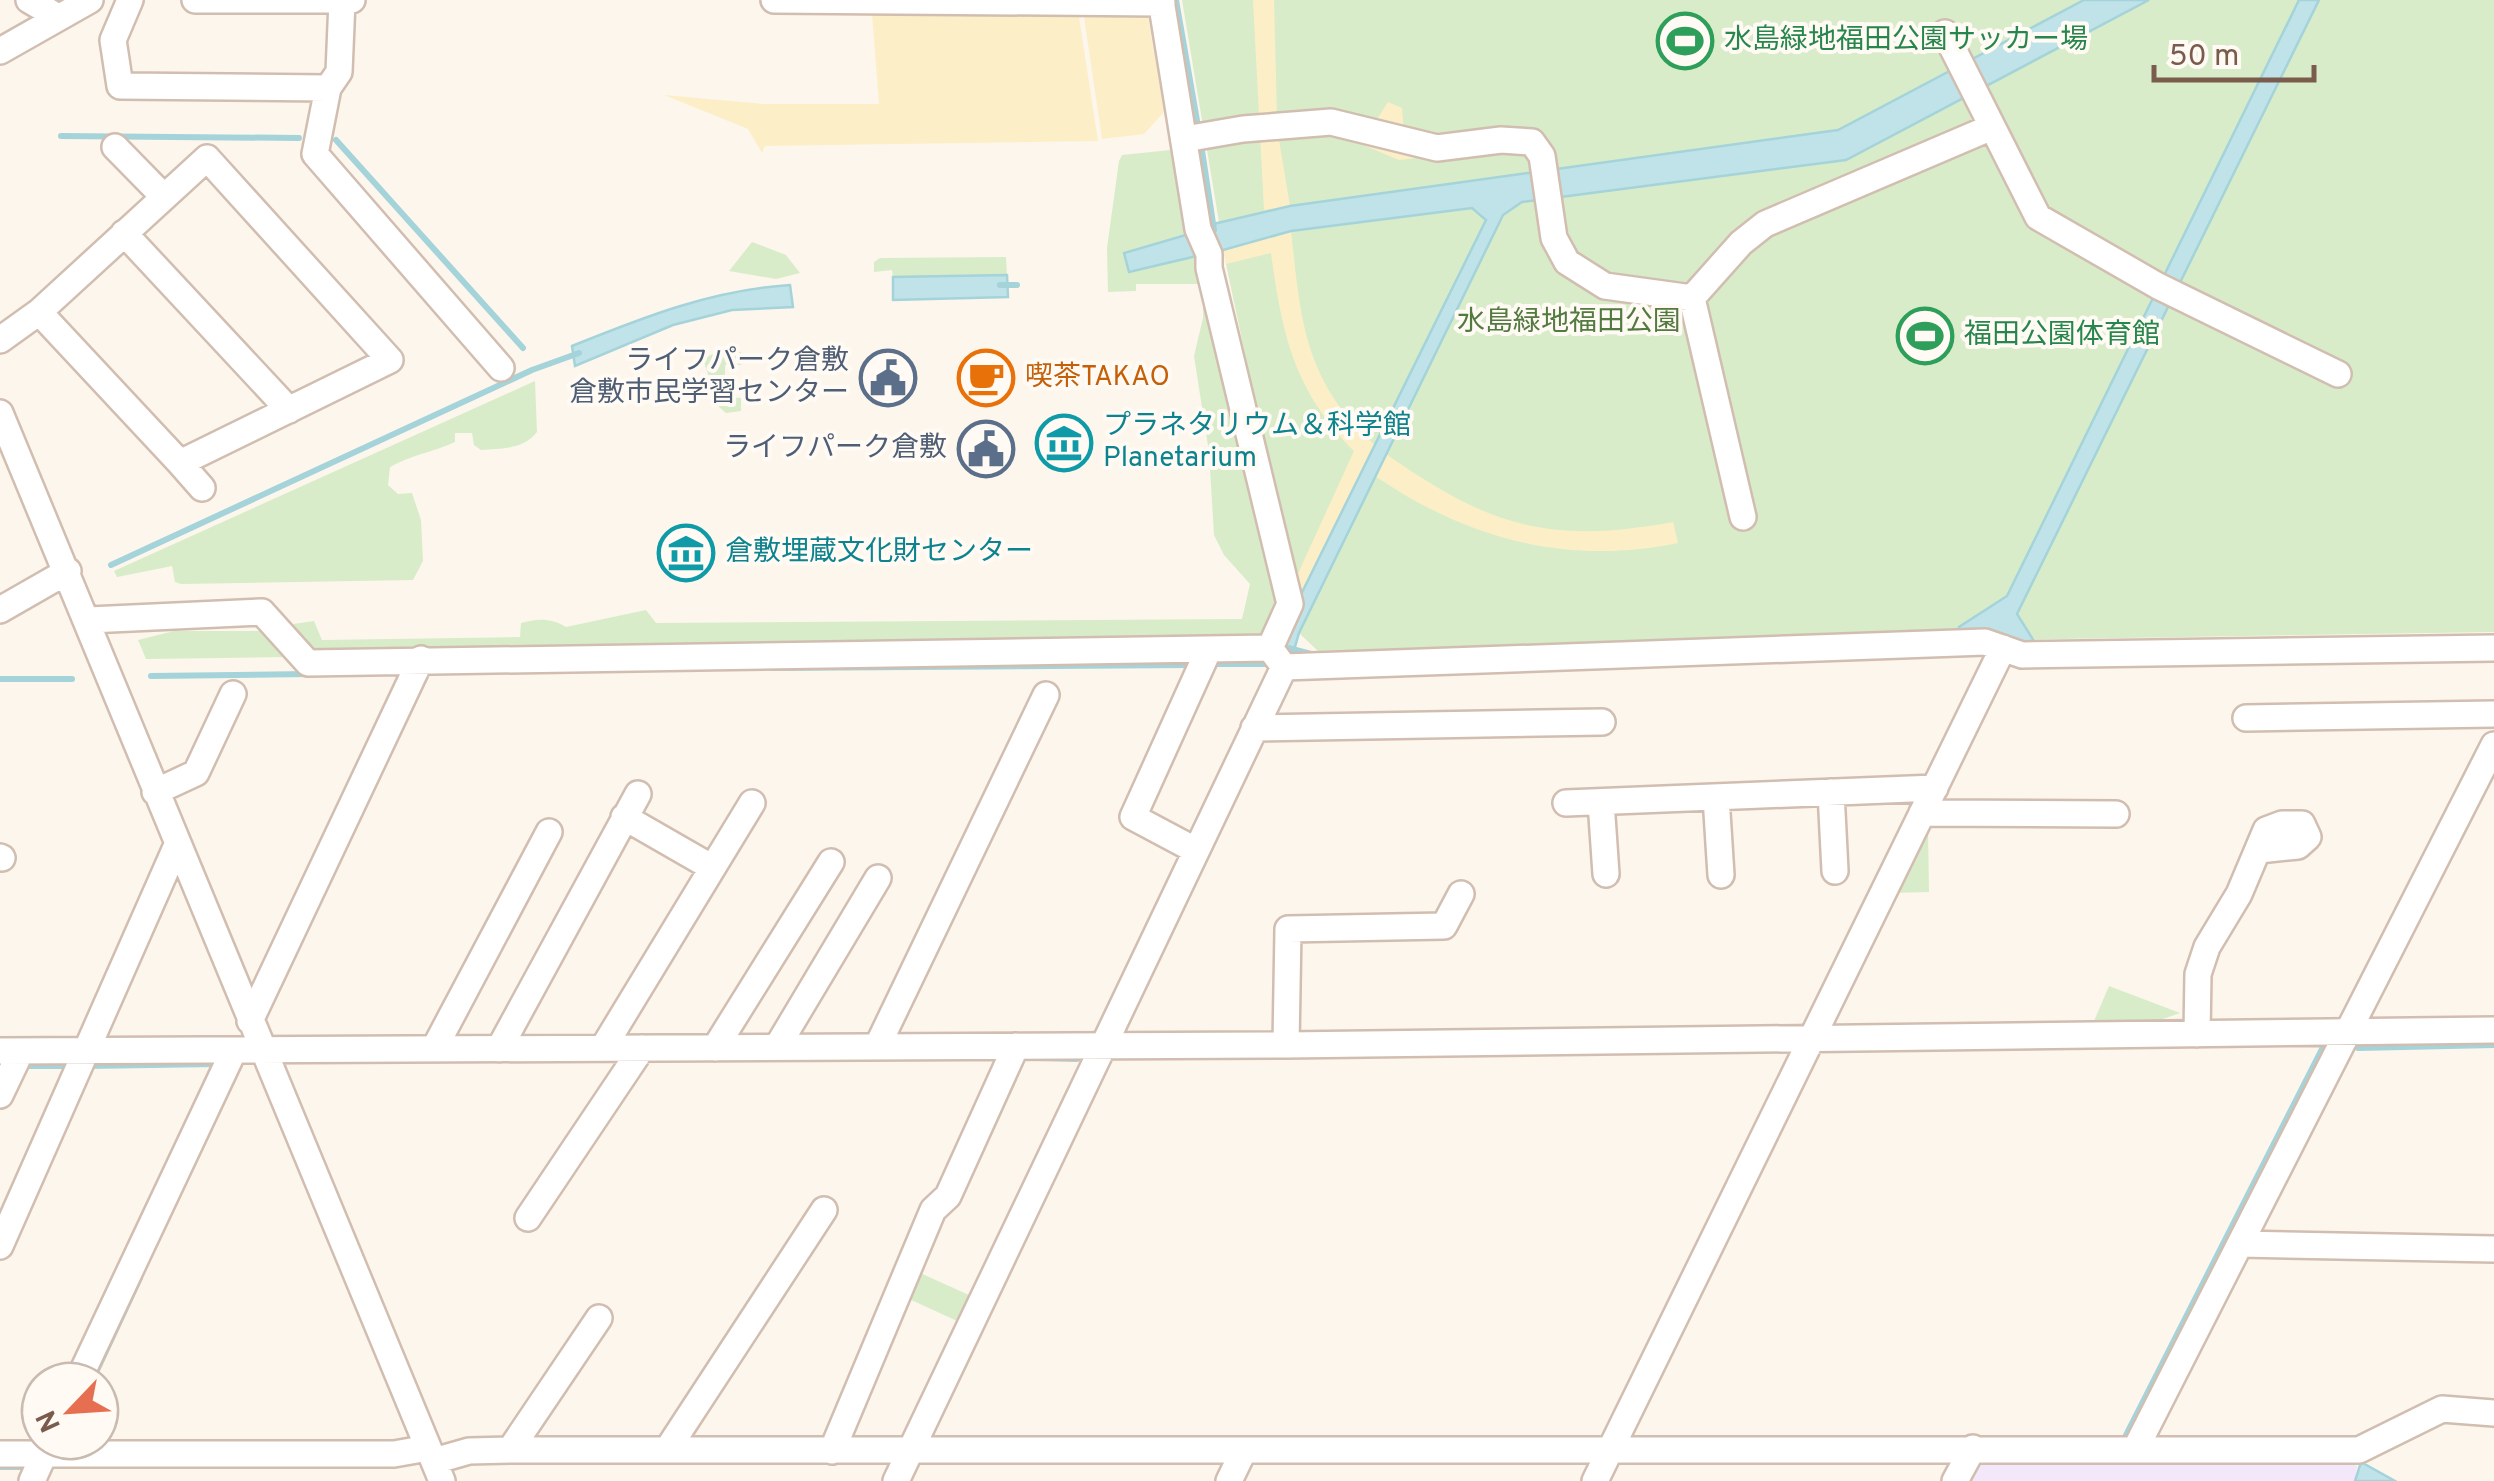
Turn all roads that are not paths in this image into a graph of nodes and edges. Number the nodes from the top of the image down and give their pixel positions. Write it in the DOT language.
graph roads {
  1 [pos="29,0"];
  2 [pos="90,0"];
  3 [pos="130,0"];
  4 [pos="195,0"];
  5 [pos="352,0"];
  6 [pos="774,0"];
  7 [pos="342,1"];
  8 [pos="1162,1"];
  9 [pos="58,17"];
  10 [pos="1945,34"];
  11 [pos="0,50"];
  12 [pos="328,88"];
  13 [pos="1992,127"];
  14 [pos="1195,136"];
  15 [pos="116,147"];
  16 [pos="164,197"];
  17 [pos="124,234"];
  18 [pos="1692,298"];
  19 [pos="39,312"];
  20 [pos="0,340"];
  21 [pos="501,368"];
  22 [pos="2338,374"];
  23 [pos="289,410"];
  24 [pos="0,412"];
  25 [pos="180,464"];
  26 [pos="202,488"];
  27 [pos="1744,517"];
  28 [pos="68,571"];
  29 [pos="0,610"];
  30 [pos="89,620"];
  31 [pos="2003,648"];
  32 [pos="2494,648"];
  33 [pos="1209,650"];
  34 [pos="421,658"];
  35 [pos="1277,658"];
  36 [pos="232,694"];
  37 [pos="1046,696"];
  38 [pos="2494,714"];
  39 [pos="2246,718"];
  40 [pos="1602,722"];
  41 [pos="1254,728"];
  42 [pos="2494,744"];
  43 [pos="1935,788"];
  44 [pos="155,792"];
  45 [pos="1831,792"];
  46 [pos="638,794"];
  47 [pos="1716,797"];
  48 [pos="1601,802"];
  49 [pos="1566,803"];
  50 [pos="752,804"];
  51 [pos="1922,814"];
  52 [pos="2116,814"];
  53 [pos="624,817"];
  54 [pos="549,832"];
  55 [pos="177,845"];
  56 [pos="1195,850"];
  57 [pos="2258,850"];
  58 [pos="831,862"];
  59 [pos="712,867"];
  60 [pos="1835,871"];
  61 [pos="1606,874"];
  62 [pos="1720,876"];
  63 [pos="878,878"];
  64 [pos="1461,894"];
  65 [pos="250,1021"];
  66 [pos="2494,1030"];
  67 [pos="2347,1032"];
  68 [pos="2196,1034"];
  69 [pos="1814,1038"];
  70 [pos="1286,1044"];
  71 [pos="1016,1046"];
  72 [pos="1101,1046"];
  73 [pos="777,1047"];
  74 [pos="877,1047"];
  75 [pos="602,1048"];
  76 [pos="642,1048"];
  77 [pos="715,1048"];
  78 [pos="434,1049"];
  79 [pos="499,1049"];
  80 [pos="234,1050"];
  81 [pos="262,1050"];
  82 [pos="12,1058"];
  83 [pos="85,1059"];
  84 [pos="0,1096"];
  85 [pos="824,1210"];
  86 [pos="528,1218"];
  87 [pos="2240,1244"];
  88 [pos="0,1246"];
  89 [pos="2494,1249"];
  90 [pos="599,1318"];
  91 [pos="87,1361"];
  92 [pos="2494,1413"];
  93 [pos="1973,1448"];
  94 [pos="2136,1448"];
  95 [pos="1611,1449"];
  96 [pos="510,1450"];
  97 [pos="667,1450"];
  98 [pos="1244,1450"];
  99 [pos="832,1451"];
  100 [pos="910,1451"];
  101 [pos="120,1459"];
  102 [pos="434,1463"];
  103 [pos="896,1481"];
  104 [pos="1229,1481"];
  105 [pos="1595,1481"];
  106 [pos="1955,1481"];
  1 -- 9 [label="street"];
  2 -- 9 [label="street"];
  3 -- 12 [label="street"];
  4 -- 7 [label="street"];
  5 -- 7 [label="street"];
  6 -- 8 [label="street"];
  7 -- 12 [label="street"];
  8 -- 14 [label="street"];
  9 -- 11 [label="street"];
  10 -- 13 [label="street"];
  12 -- 21 [label="street"];
  13 -- 18 [label="street"];
  13 -- 22 [label="street"];
  14 -- 18 [label="street"];
  14 -- 35 [label="street"];
  15 -- 16 [label="street"];
  16 -- 17 [label="street"];
  16 -- 23 [label="street"];
  17 -- 19 [label="street"];
  17 -- 23 [label="street"];
  18 -- 27 [label="street"];
  19 -- 20 [label="street"];
  19 -- 25 [label="street"];
  23 -- 25 [label="street"];
  24 -- 28 [label="street"];
  25 -- 26 [label="street"];
  28 -- 29 [label="street"];
  28 -- 30 [label="street"];
  30 -- 34 [label="street"];
  30 -- 44 [label="street"];
  31 -- 32 [label="street"];
  31 -- 35 [label="street"];
  31 -- 43 [label="street"];
  33 -- 34 [label="street"];
  33 -- 35 [label="street"];
  33 -- 56 [label="street"];
  34 -- 65 [label="street"];
  35 -- 41 [label="street"];
  36 -- 44 [label="street"];
  37 -- 74 [label="street"];
  38 -- 39 [label="street"];
  40 -- 41 [label="street"];
  41 -- 56 [label="street"];
  42 -- 67 [label="street"];
  43 -- 45 [label="street"];
  43 -- 51 [label="street"];
  44 -- 55 [label="street"];
  45 -- 47 [label="street"];
  45 -- 60 [label="street"];
  46 -- 53 [label="street"];
  47 -- 48 [label="street"];
  47 -- 62 [label="street"];
  48 -- 49 [label="street"];
  48 -- 61 [label="street"];
  50 -- 59 [label="street"];
  51 -- 52 [label="street"];
  51 -- 69 [label="street"];
  53 -- 59 [label="street"];
  53 -- 79 [label="street"];
  54 -- 78 [label="street"];
  55 -- 65 [label="street"];
  55 -- 83 [label="street"];
  56 -- 72 [label="street"];
  57 -- 68 [label="street"];
  58 -- 77 [label="street"];
  59 -- 75 [label="street"];
  63 -- 73 [label="street"];
  64 -- 70 [label="street"];
  65 -- 81 [label="street"];
  66 -- 67 [label="street"];
  67 -- 68 [label="street"];
  67 -- 87 [label="street"];
  68 -- 69 [label="street"];
  69 -- 70 [label="street"];
  69 -- 95 [label="street"];
  70 -- 72 [label="street"];
  71 -- 72 [label="street"];
  71 -- 74 [label="street"];
  71 -- 99 [label="street"];
  72 -- 100 [label="street"];
  73 -- 74 [label="street"];
  73 -- 77 [label="street"];
  75 -- 76 [label="street"];
  75 -- 79 [label="street"];
  76 -- 77 [label="street"];
  76 -- 86 [label="street"];
  78 -- 79 [label="street"];
  78 -- 81 [label="street"];
  80 -- 81 [label="street"];
  80 -- 83 [label="street"];
  80 -- 91 [label="street"];
  81 -- 102 [label="street"];
  82 -- 83 [label="street"];
  82 -- 84 [label="street"];
  83 -- 88 [label="street"];
  85 -- 97 [label="street"];
  87 -- 89 [label="street"];
  87 -- 94 [label="street"];
  90 -- 96 [label="street"];
  92 -- 94 [label="street"];
  93 -- 94 [label="street"];
  93 -- 95 [label="street"];
  93 -- 106 [label="street"];
  95 -- 98 [label="street"];
  95 -- 105 [label="street"];
  96 -- 97 [label="street"];
  96 -- 102 [label="street"];
  97 -- 99 [label="street"];
  98 -- 100 [label="street"];
  98 -- 104 [label="street"];
  99 -- 100 [label="street"];
  100 -- 103 [label="street"];
  101 -- 102 [label="street"];
}
